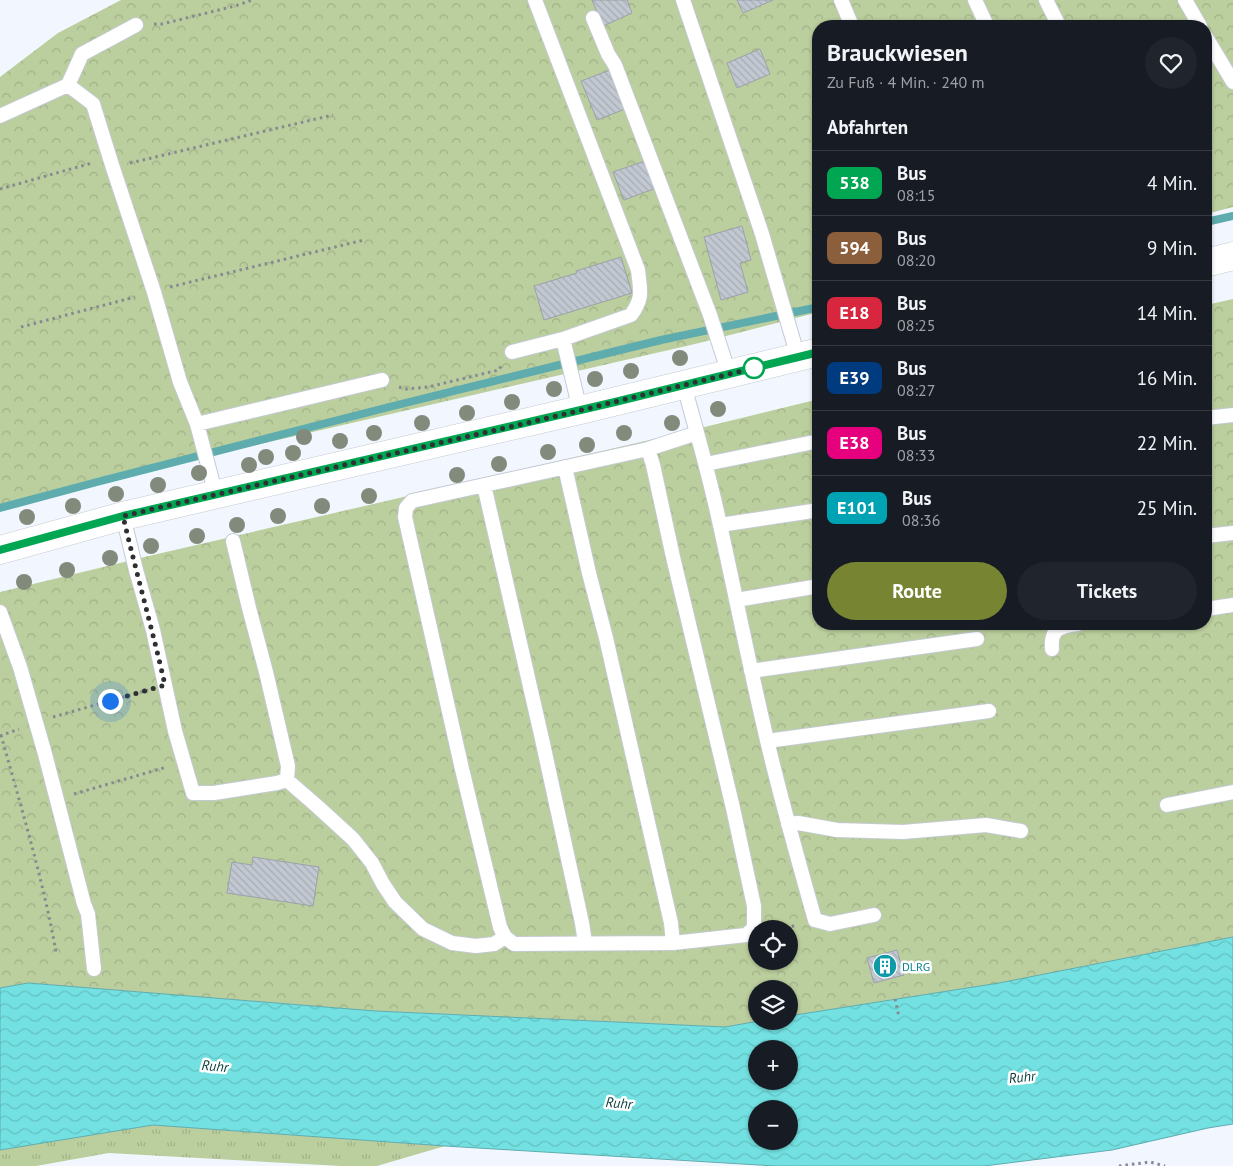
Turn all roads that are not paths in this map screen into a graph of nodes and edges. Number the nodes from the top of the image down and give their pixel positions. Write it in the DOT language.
graph roads {
  1 [pos="535,0"];
  2 [pos="683,0"];
  3 [pos="841,0"];
  4 [pos="975,0"];
  5 [pos="1046,0"];
  6 [pos="1184,0"];
  7 [pos="593,18"];
  8 [pos="849,20"];
  9 [pos="984,20"];
  10 [pos="1056,20"];
  11 [pos="1196,20"];
  12 [pos="136,25"];
  13 [pos="1212,47"];
  14 [pos="1233,82"];
  15 [pos="68,85"];
  16 [pos="0,116"];
  17 [pos="1233,256"];
  18 [pos="1212,261"];
  19 [pos="563,340"];
  20 [pos="512,352"];
  21 [pos="808,354"];
  22 [pos="729,374"];
  23 [pos="382,380"];
  24 [pos="684,386"];
  25 [pos="580,410"];
  26 [pos="1233,414"];
  27 [pos="1212,417"];
  28 [pos="196,424"];
  29 [pos="697,433"];
  30 [pos="812,443"];
  31 [pos="648,449"];
  32 [pos="706,464"];
  33 [pos="565,467"];
  34 [pos="484,485"];
  35 [pos="216,495"];
  36 [pos="812,511"];
  37 [pos="123,516"];
  38 [pos="720,525"];
  39 [pos="1233,533"];
  40 [pos="1212,535"];
  41 [pos="234,541"];
  42 [pos="0,550"];
  43 [pos="812,587"];
  44 [pos="736,600"];
  45 [pos="1233,605"];
  46 [pos="1212,608"];
  47 [pos="0,612"];
  48 [pos="1057,630"];
  49 [pos="977,639"];
  50 [pos="1052,648"];
  51 [pos="751,670"];
  52 [pos="989,711"];
  53 [pos="767,741"];
  54 [pos="287,780"];
  55 [pos="1233,792"];
  56 [pos="1167,805"];
  57 [pos="788,824"];
  58 [pos="1021,831"];
  59 [pos="874,915"];
  60 [pos="505,937"];
  61 [pos="585,943"];
  62 [pos="673,943"];
  63 [pos="94,969"];
  1 -- 19 [label="lane"];
  2 -- 21 [label="lane"];
  3 -- 8 [label="lane"];
  4 -- 9 [label="lane"];
  5 -- 10 [label="lane"];
  6 -- 11 [label="lane"];
  7 -- 22 [label="lane"];
  12 -- 15 [label="lane"];
  13 -- 14 [label="lane"];
  15 -- 16 [label="lane"];
  15 -- 28 [label="lane"];
  17 -- 18 [label="main road"];
  19 -- 20 [label="lane"];
  19 -- 25 [label="lane"];
  21 -- 22 [label="main road"];
  22 -- 24 [label="main road"];
  23 -- 28 [label="lane"];
  24 -- 25 [label="main road"];
  24 -- 29 [label="lane"];
  25 -- 35 [label="main road"];
  26 -- 27 [label="lane"];
  28 -- 35 [label="lane"];
  29 -- 31 [label="lane"];
  29 -- 32 [label="lane"];
  30 -- 32 [label="lane"];
  31 -- 33 [label="lane"];
  31 -- 62 [label="lane"];
  32 -- 38 [label="lane"];
  33 -- 34 [label="lane"];
  33 -- 62 [label="lane"];
  34 -- 60 [label="lane"];
  34 -- 61 [label="lane"];
  35 -- 37 [label="main road"];
  36 -- 38 [label="lane"];
  37 -- 42 [label="main road"];
  37 -- 54 [label="lane"];
  38 -- 44 [label="lane"];
  39 -- 40 [label="lane"];
  41 -- 54 [label="lane"];
  43 -- 44 [label="lane"];
  44 -- 51 [label="lane"];
  45 -- 46 [label="lane"];
  47 -- 63 [label="lane"];
  48 -- 50 [label="lane"];
  49 -- 51 [label="lane"];
  51 -- 53 [label="lane"];
  52 -- 53 [label="lane"];
  53 -- 57 [label="lane"];
  54 -- 60 [label="lane"];
  55 -- 56 [label="lane"];
  57 -- 58 [label="lane"];
  57 -- 59 [label="lane"];
  60 -- 61 [label="lane"];
  61 -- 62 [label="lane"];
}
